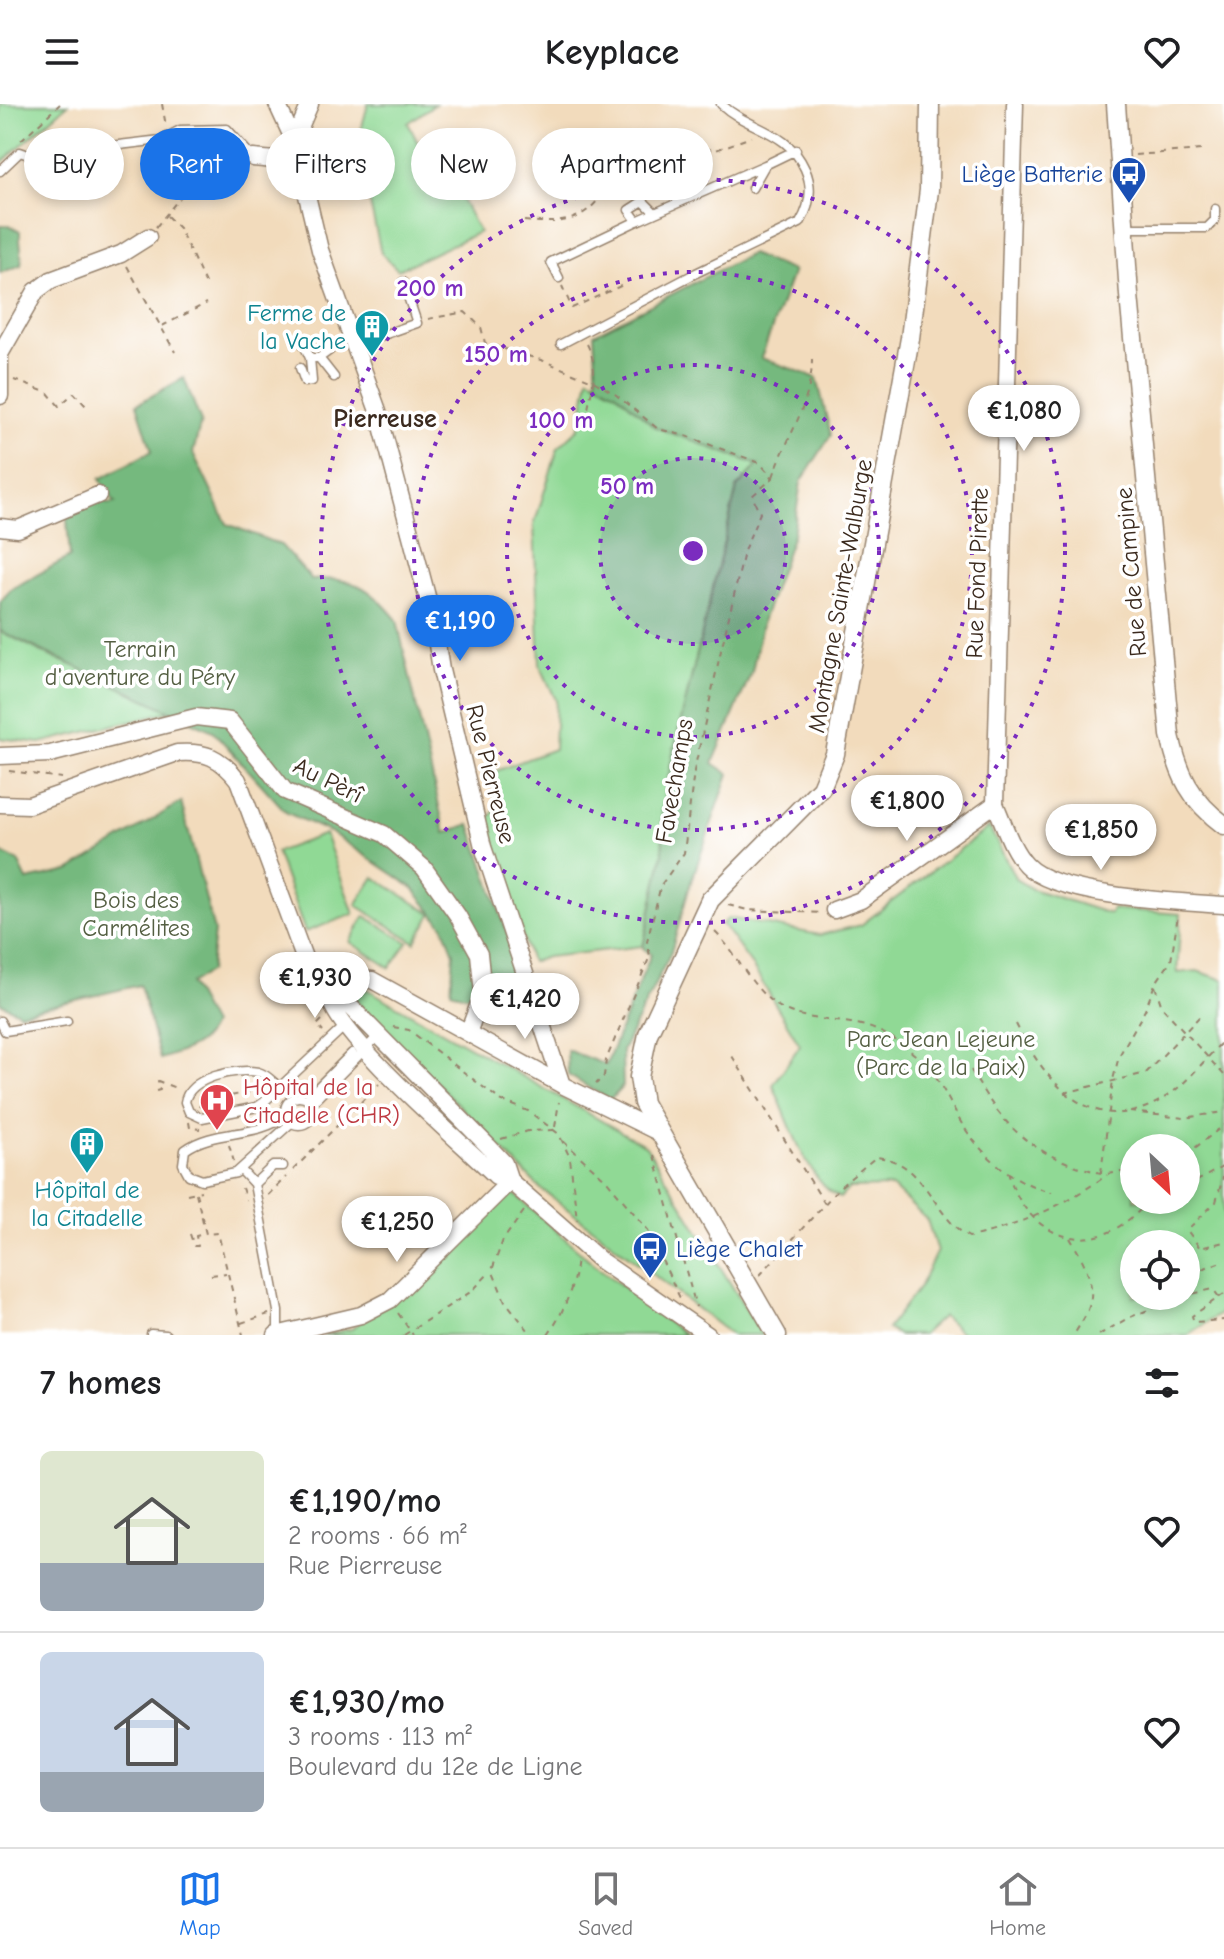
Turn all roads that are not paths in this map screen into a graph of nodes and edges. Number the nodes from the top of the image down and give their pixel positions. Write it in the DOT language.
graph roads {
  1 [pos="277,104"];
  2 [pos="310,104"];
  3 [pos="721,104"];
  4 [pos="930,104"];
  5 [pos="1015,104"];
  6 [pos="1116,104"];
  7 [pos="288,128"];
  8 [pos="300,128"];
  9 [pos="796,150"];
  10 [pos="253,158"];
  11 [pos="266,159"];
  12 [pos="765,165"];
  13 [pos="0,171"];
  14 [pos="752,188"];
  15 [pos="306,200"];
  16 [pos="1215,209"];
  17 [pos="655,213"];
  18 [pos="637,221"];
  19 [pos="1125,228"];
  20 [pos="148,237"];
  21 [pos="559,278"];
  22 [pos="403,282"];
  23 [pos="361,343"];
  24 [pos="561,344"];
  25 [pos="304,345"];
  26 [pos="330,350"];
  27 [pos="315,358"];
  28 [pos="300,368"];
  29 [pos="2,377"];
  30 [pos="334,377"];
  31 [pos="0,396"];
  32 [pos="98,495"];
  33 [pos="0,527"];
  34 [pos="0,756"];
  35 [pos="0,804"];
  36 [pos="995,804"];
  37 [pos="1224,825"];
  38 [pos="1224,905"];
  39 [pos="834,910"];
  40 [pos="331,995"];
  41 [pos="358,1015"];
  42 [pos="0,1021"];
  43 [pos="67,1021"];
  44 [pos="345,1026"];
  45 [pos="468,1033"];
  46 [pos="379,1035"];
  47 [pos="362,1046"];
  48 [pos="562,1085"];
  49 [pos="279,1087"];
  50 [pos="309,1101"];
  51 [pos="289,1119"];
  52 [pos="655,1139"];
  53 [pos="262,1151"];
  54 [pos="238,1172"];
  55 [pos="510,1181"];
  56 [pos="254,1184"];
  57 [pos="151,1334"];
  58 [pos="166,1335"];
  59 [pos="277,1335"];
  60 [pos="708,1335"];
  61 [pos="777,1335"];
  1 -- 7 [label="street, Rue Pierreuse"];
  2 -- 8 [label="street"];
  3 -- 9 [label="lane"];
  4 -- 52 [label="street, Montagne Sainte-Walburge"];
  5 -- 36 [label="street, Rue Fond Pirette"];
  6 -- 19 [label="street, Rue de Campine"];
  9 -- 12 [label="lane"];
  9 -- 24 [label="lane"];
  10 -- 11 [label="street"];
  10 -- 13 [label="lane"];
  12 -- 14 [label="lane"];
  12 -- 17 [label="lane"];
  15 -- 23 [label="street, Rue Pierreuse"];
  16 -- 19 [label="lane"];
  17 -- 18 [label="lane"];
  17 -- 18 [label="lane"];
  18 -- 21 [label="lane"];
  19 -- 37 [label="street, Rue de Campine"];
  20 -- 29 [label="street"];
  22 -- 23 [label="lane"];
  23 -- 48 [label="street, Rue Pierreuse"];
  25 -- 27 [label="lane"];
  26 -- 27 [label="lane"];
  27 -- 28 [label="lane"];
  27 -- 30 [label="lane"];
  29 -- 31 [label="street"];
  32 -- 33 [label="street"];
  34 -- 45 [label="street, Au Pèrî"];
  35 -- 40 [label="street"];
  36 -- 38 [label="street"];
  36 -- 39 [label="street"];
  40 -- 41 [label="street"];
  40 -- 44 [label="street"];
  40 -- 45 [label="street"];
  41 -- 44 [label="lane"];
  41 -- 46 [label="street"];
  42 -- 43 [label="lane"];
  44 -- 47 [label="street"];
  44 -- 49 [label="lane"];
  45 -- 48 [label="street"];
  46 -- 47 [label="lane"];
  46 -- 55 [label="street"];
  47 -- 50 [label="lane"];
  47 -- 55 [label="street"];
  48 -- 52 [label="street"];
  49 -- 49 [label="lane"];
  50 -- 51 [label="lane"];
  50 -- 51 [label="lane"];
  51 -- 53 [label="lane"];
  51 -- 54 [label="lane"];
  52 -- 61 [label="street, Montagne Sainte-Walburge"];
  53 -- 54 [label="lane"];
  53 -- 56 [label="lane"];
  54 -- 56 [label="lane"];
  55 -- 59 [label="street"];
  55 -- 60 [label="street"];
  56 -- 59 [label="lane"];
  57 -- 58 [label="lane"];
}
